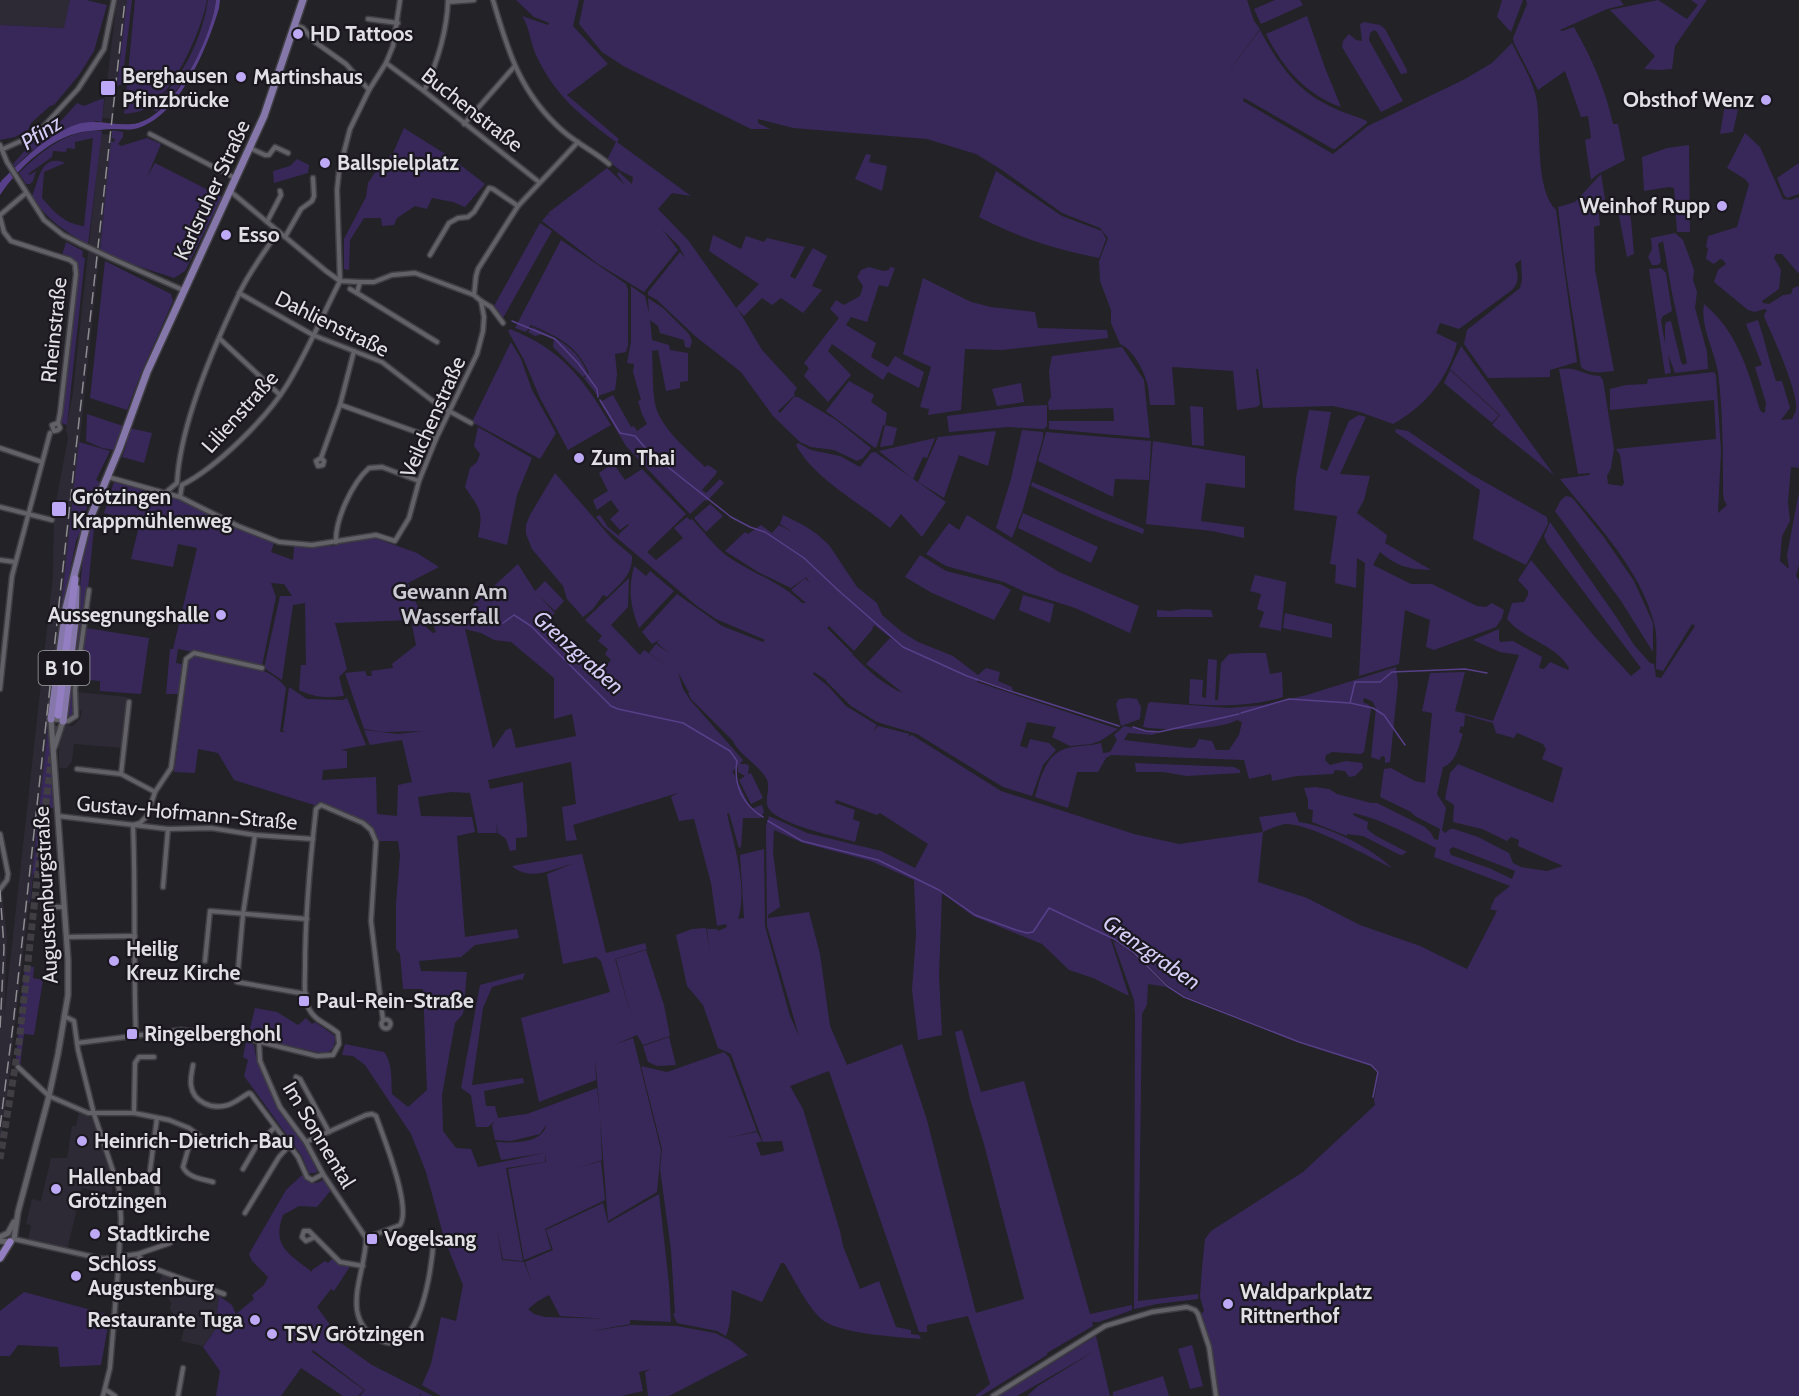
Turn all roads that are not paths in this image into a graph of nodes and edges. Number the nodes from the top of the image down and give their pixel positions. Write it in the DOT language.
graph roads {
  1 [pos="114,0"];
  2 [pos="303,0"];
  3 [pos="400,0"];
  4 [pos="474,0"];
  5 [pos="493,0"];
  6 [pos="448,1"];
  7 [pos="368,19"];
  8 [pos="398,23"];
  9 [pos="296,25"];
  10 [pos="386,63"];
  11 [pos="514,67"];
  12 [pos="369,90"];
  13 [pos="424,91"];
  14 [pos="464,124"];
  15 [pos="150,134"];
  16 [pos="578,142"];
  17 [pos="2,147"];
  18 [pos="250,148"];
  19 [pos="288,153"];
  20 [pos="609,164"];
  21 [pos="312,178"];
  22 [pos="235,179"];
  23 [pos="539,182"];
  24 [pos="280,190"];
  25 [pos="230,191"];
  26 [pos="26,194"];
  27 [pos="518,206"];
  28 [pos="0,216"];
  29 [pos="267,222"];
  30 [pos="278,231"];
  31 [pos="285,237"];
  32 [pos="430,255"];
  33 [pos="340,281"];
  34 [pos="360,282"];
  35 [pos="350,289"];
  36 [pos="184,291"];
  37 [pos="239,293"];
  38 [pos="357,293"];
  39 [pos="474,294"];
  40 [pos="481,301"];
  41 [pos="484,317"];
  42 [pos="499,317"];
  43 [pos="503,323"];
  44 [pos="313,335"];
  45 [pos="220,339"];
  46 [pos="436,342"];
  47 [pos="354,351"];
  48 [pos="280,395"];
  49 [pos="340,405"];
  50 [pos="449,411"];
  51 [pos="57,423"];
  52 [pos="471,423"];
  53 [pos="50,433"];
  54 [pos="436,439"];
  55 [pos="0,448"];
  56 [pos="321,458"];
  57 [pos="42,462"];
  58 [pos="107,477"];
  59 [pos="419,481"];
  60 [pos="180,484"];
  61 [pos="165,493"];
  62 [pos="180,497"];
  63 [pos="0,507"];
  64 [pos="28,514"];
  65 [pos="52,520"];
  66 [pos="336,542"];
  67 [pos="0,560"];
  68 [pos="15,562"];
  69 [pos="75,579"];
  70 [pos="89,590"];
  71 [pos="262,669"];
  72 [pos="0,690"];
  73 [pos="129,702"];
  74 [pos="57,718"];
  75 [pos="54,750"];
  76 [pos="78,769"];
  77 [pos="121,774"];
  78 [pos="155,792"];
  79 [pos="58,816"];
  80 [pos="134,825"];
  81 [pos="168,829"];
  82 [pos="0,834"];
  83 [pos="255,835"];
  84 [pos="313,839"];
  85 [pos="163,887"];
  86 [pos="0,889"];
  87 [pos="44,907"];
  88 [pos="64,907"];
  89 [pos="243,914"];
  90 [pos="307,919"];
  91 [pos="135,936"];
  92 [pos="66,937"];
  93 [pos="205,961"];
  94 [pos="306,994"];
  95 [pos="64,1016"];
  96 [pos="383,1020"];
  97 [pos="136,1035"];
  98 [pos="259,1042"];
  99 [pos="77,1043"];
  100 [pos="153,1057"];
  101 [pos="193,1065"];
  102 [pos="18,1066"];
  103 [pos="296,1077"];
  104 [pos="49,1096"];
  105 [pos="134,1113"];
  106 [pos="94,1114"];
  107 [pos="157,1118"];
  108 [pos="275,1127"];
  109 [pos="193,1132"];
  110 [pos="329,1132"];
  111 [pos="207,1141"];
  112 [pos="306,1142"];
  113 [pos="289,1146"];
  114 [pos="243,1169"];
  115 [pos="323,1174"];
  116 [pos="213,1182"];
  117 [pos="158,1199"];
  118 [pos="245,1213"];
  119 [pos="315,1237"];
  120 [pos="435,1237"];
  121 [pos="7,1238"];
  122 [pos="366,1238"];
  123 [pos="170,1243"];
  124 [pos="0,1250"];
  125 [pos="138,1254"];
  126 [pos="0,1258"];
  127 [pos="119,1258"];
  128 [pos="141,1259"];
  129 [pos="363,1266"];
  130 [pos="224,1294"];
  131 [pos="183,1368"];
  132 [pos="105,1390"];
  133 [pos="103,1396"];
  134 [pos="116,1396"];
  135 [pos="178,1396"];
  136 [pos="993,1396"];
  137 [pos="1216,1396"];
  1 -- 17 [label="street"];
  2 -- 9 [label="main road, Karlsruher Straße / B 10"];
  3 -- 8 [label="street"];
  4 -- 6 [label="street"];
  5 -- 11 [label="street"];
  6 -- 13 [label="street"];
  7 -- 8 [label="street"];
  8 -- 10 [label="street"];
  9 -- 12 [label="street"];
  9 -- 18 [label="main road, Karlsruher Straße / B 10"];
  10 -- 12 [label="street"];
  10 -- 13 [label="street, Buchenstraße"];
  11 -- 14 [label="street"];
  11 -- 16 [label="street"];
  12 -- 33 [label="street"];
  13 -- 14 [label="street, Buchenstraße"];
  14 -- 23 [label="street, Buchenstraße"];
  15 -- 22 [label="street"];
  16 -- 20 [label="street"];
  16 -- 23 [label="street"];
  17 -- 26 [label="street"];
  18 -- 19 [label="street"];
  18 -- 22 [label="main road, Karlsruher Straße / B 10"];
  21 -- 31 [label="street"];
  22 -- 25 [label="main road, Karlsruher Straße / B 10"];
  23 -- 27 [label="street"];
  24 -- 29 [label="street"];
  25 -- 29 [label="street"];
  25 -- 36 [label="main road, Karlsruher Straße / B 10"];
  26 -- 28 [label="street, Rheinstraße"];
  26 -- 36 [label="street, bridge"];
  27 -- 32 [label="street"];
  27 -- 39 [label="street"];
  28 -- 51 [label="street, Rheinstraße"];
  29 -- 30 [label="street"];
  30 -- 31 [label="street"];
  30 -- 37 [label="street"];
  31 -- 33 [label="street"];
  33 -- 34 [label="street"];
  33 -- 44 [label="street, Lilienstraße"];
  34 -- 38 [label="street"];
  34 -- 39 [label="street"];
  35 -- 38 [label="street"];
  36 -- 58 [label="main road, B 10"];
  37 -- 44 [label="street, Dahlienstraße"];
  37 -- 45 [label="street"];
  38 -- 46 [label="street"];
  39 -- 40 [label="street"];
  40 -- 41 [label="street, Veilchenstraße"];
  40 -- 42 [label="street"];
  41 -- 42 [label="street"];
  41 -- 50 [label="street, Veilchenstraße"];
  42 -- 43 [label="street"];
  44 -- 47 [label="street, Dahlienstraße"];
  44 -- 48 [label="street, Lilienstraße"];
  45 -- 48 [label="street"];
  45 -- 60 [label="street"];
  47 -- 49 [label="street"];
  47 -- 50 [label="street, Dahlienstraße"];
  48 -- 60 [label="street, Lilienstraße"];
  49 -- 54 [label="street"];
  49 -- 56 [label="street"];
  50 -- 52 [label="street, Dahlienstraße"];
  50 -- 54 [label="street, Veilchenstraße"];
  53 -- 57 [label="street"];
  54 -- 59 [label="street, Veilchenstraße"];
  55 -- 57 [label="street"];
  57 -- 64 [label="street"];
  58 -- 61 [label="street"];
  58 -- 69 [label="main road, B 10"];
  59 -- 66 [label="street, Veilchenstraße"];
  59 -- 66 [label="street"];
  60 -- 61 [label="street, Lilienstraße"];
  60 -- 62 [label="street"];
  61 -- 62 [label="street"];
  62 -- 66 [label="street"];
  63 -- 64 [label="street"];
  64 -- 65 [label="street"];
  64 -- 68 [label="street"];
  67 -- 68 [label="street"];
  68 -- 72 [label="street"];
  69 -- 74 [label="highway, B 10"];
  70 -- 74 [label="street, Augustenburgstraße"];
  71 -- 78 [label="street"];
  73 -- 77 [label="street"];
  74 -- 75 [label="street, Augustenburgstraße"];
  74 -- 75 [label="street, Augustenburgstraße"];
  75 -- 79 [label="street, Augustenburgstraße"];
  76 -- 77 [label="street"];
  77 -- 78 [label="street"];
  78 -- 80 [label="street"];
  79 -- 80 [label="street, Gustav-Hofmann-Straße"];
  79 -- 88 [label="street, Augustenburgstraße"];
  80 -- 81 [label="street, Gustav-Hofmann-Straße"];
  80 -- 91 [label="street"];
  81 -- 83 [label="street, Gustav-Hofmann-Straße"];
  81 -- 85 [label="street"];
  82 -- 86 [label="street"];
  83 -- 84 [label="street, Gustav-Hofmann-Straße"];
  83 -- 89 [label="street"];
  84 -- 90 [label="street"];
  84 -- 96 [label="street"];
  87 -- 88 [label="street"];
  88 -- 92 [label="street, Augustenburgstraße"];
  89 -- 90 [label="street"];
  89 -- 93 [label="street"];
  89 -- 94 [label="street"];
  90 -- 94 [label="street"];
  91 -- 92 [label="street"];
  91 -- 97 [label="street"];
  92 -- 95 [label="street, Augustenburgstraße"];
  94 -- 98 [label="street"];
  95 -- 99 [label="street"];
  95 -- 104 [label="street, Augustenburgstraße"];
  97 -- 98 [label="street"];
  97 -- 99 [label="street"];
  98 -- 112 [label="street, Im Sonnental"];
  99 -- 106 [label="street"];
  100 -- 105 [label="street"];
  101 -- 108 [label="street"];
  102 -- 104 [label="street"];
  103 -- 110 [label="street"];
  104 -- 106 [label="street"];
  104 -- 121 [label="street, Augustenburgstraße"];
  105 -- 106 [label="street"];
  105 -- 107 [label="street"];
  106 -- 127 [label="street"];
  107 -- 109 [label="street"];
  107 -- 117 [label="street"];
  108 -- 113 [label="street"];
  108 -- 114 [label="street"];
  109 -- 111 [label="street"];
  109 -- 116 [label="street"];
  110 -- 112 [label="street"];
  110 -- 122 [label="street"];
  112 -- 115 [label="street, Im Sonnental"];
  113 -- 115 [label="street"];
  113 -- 118 [label="street"];
  115 -- 122 [label="street, Im Sonnental"];
  119 -- 129 [label="street"];
  120 -- 129 [label="street"];
  121 -- 124 [label="highway"];
  121 -- 125 [label="street"];
  121 -- 126 [label="highway"];
  122 -- 129 [label="street"];
  123 -- 125 [label="street"];
  125 -- 128 [label="street"];
  127 -- 128 [label="street"];
  127 -- 132 [label="street"];
  128 -- 130 [label="street"];
  131 -- 135 [label="street"];
  132 -- 133 [label="street"];
  132 -- 134 [label="street"];
  136 -- 137 [label="street"];
}
